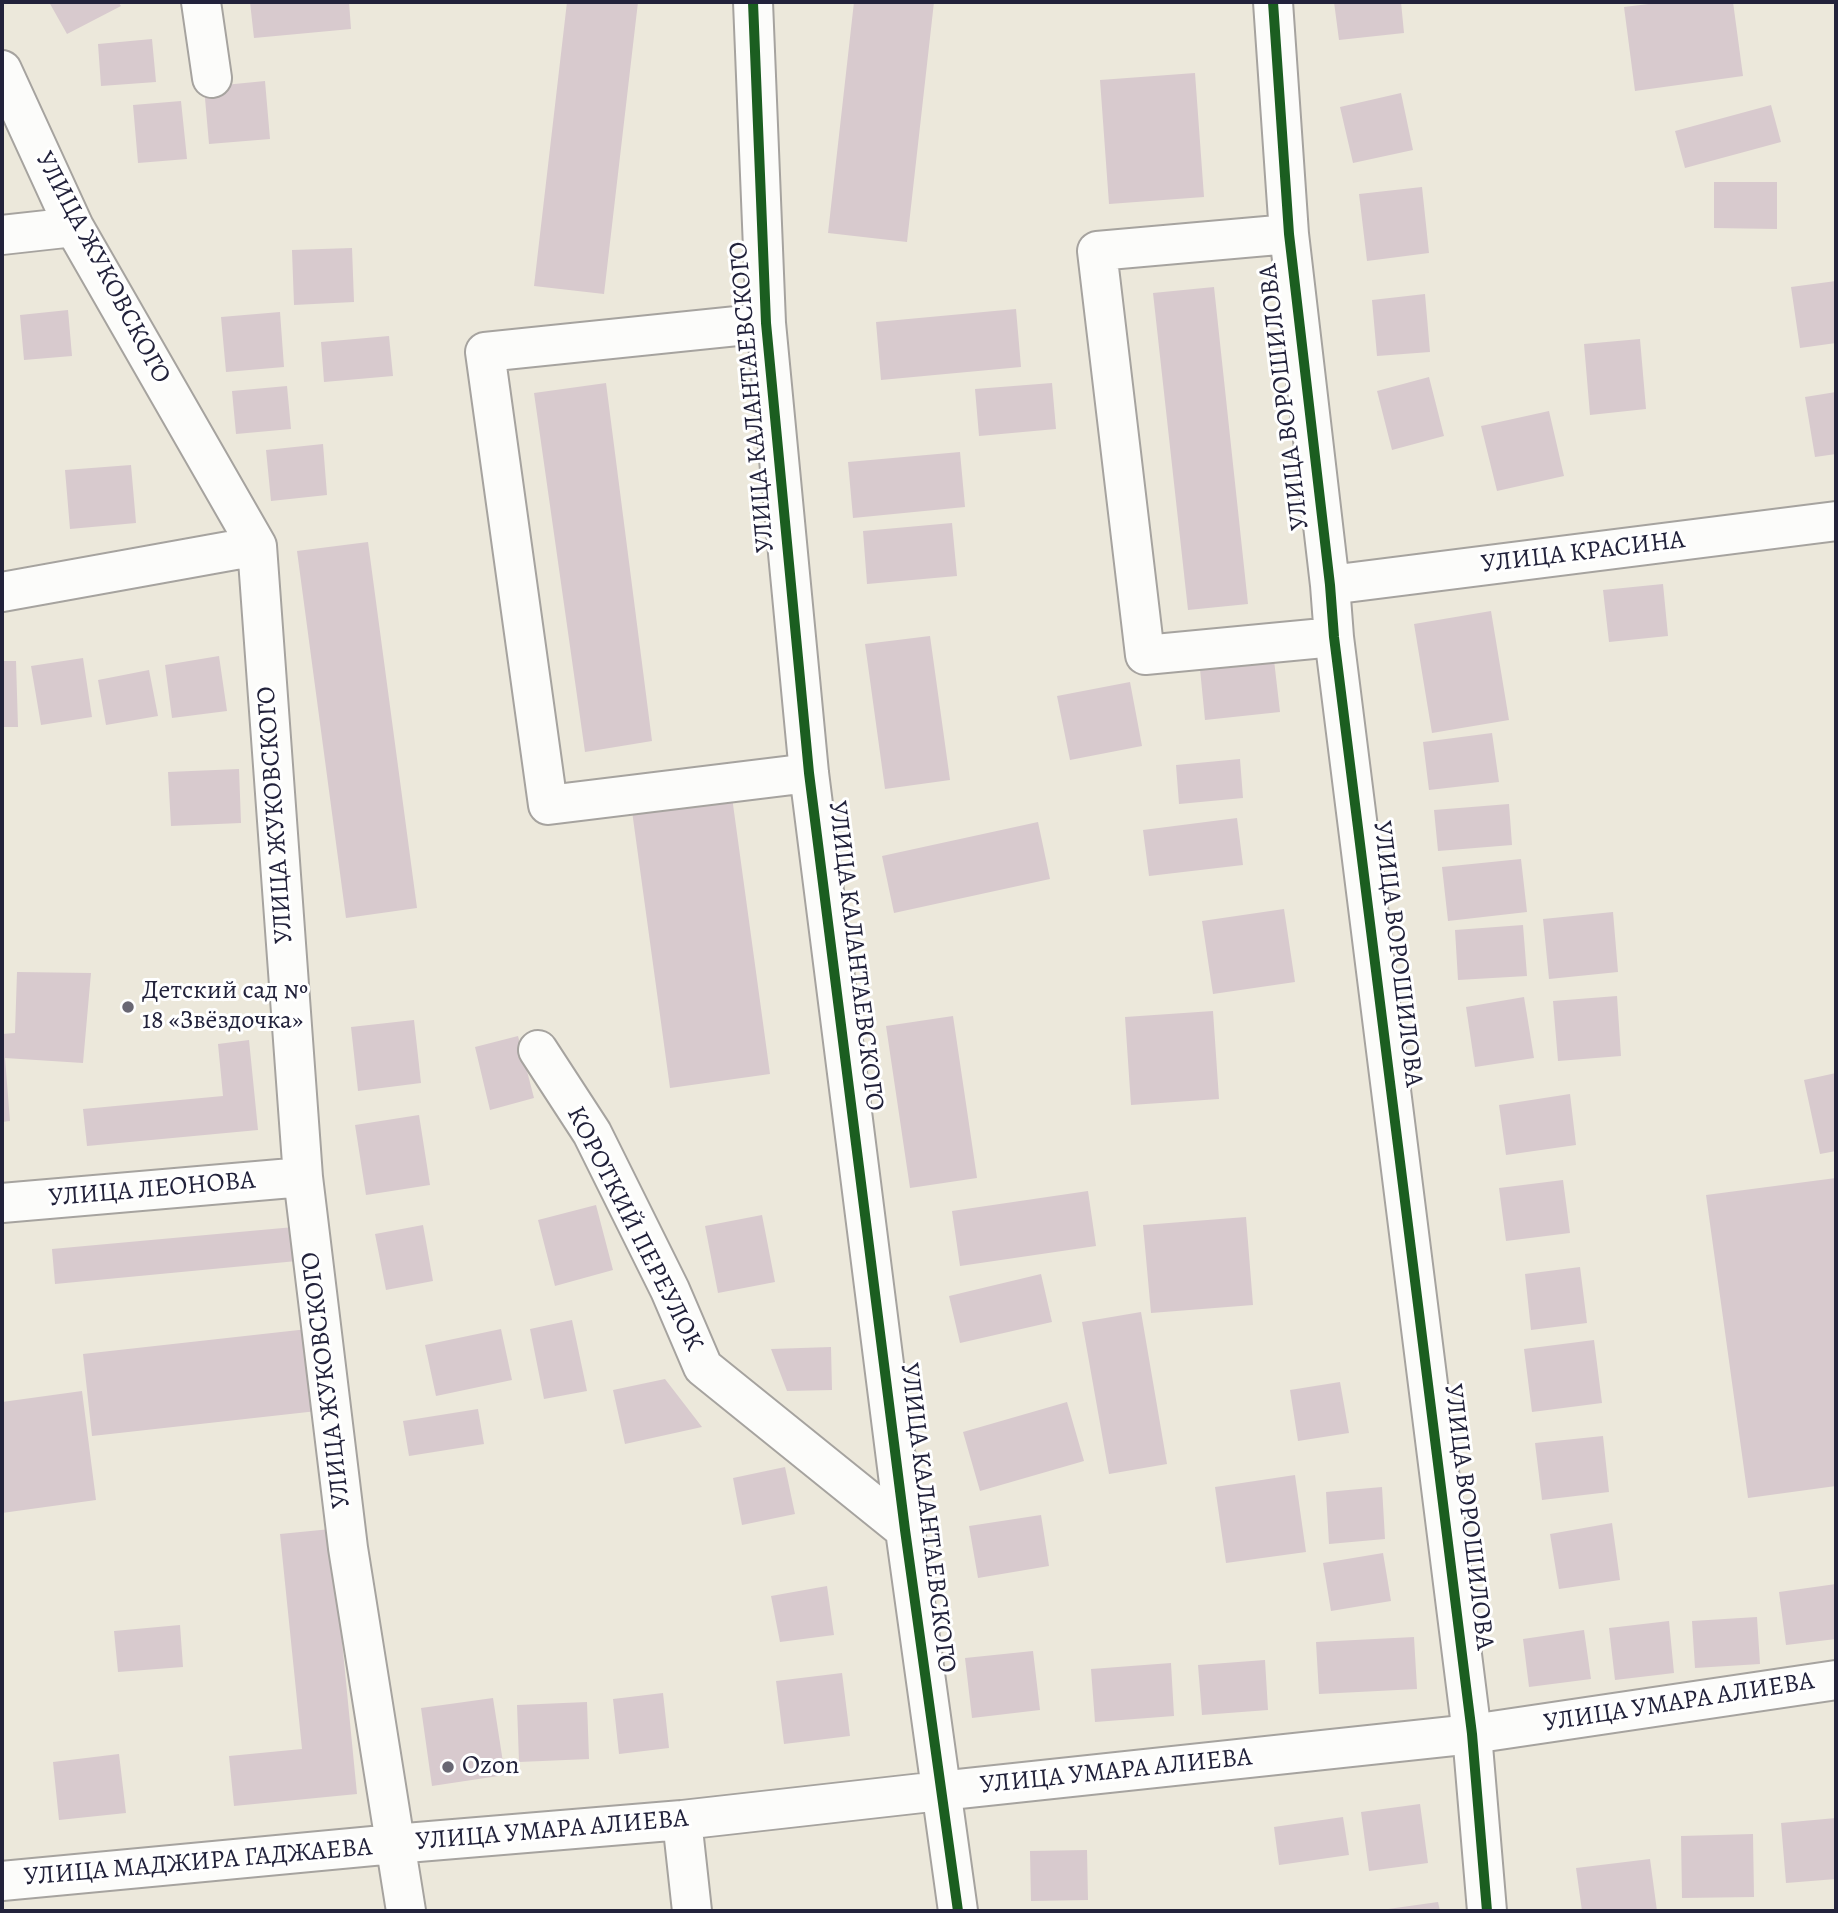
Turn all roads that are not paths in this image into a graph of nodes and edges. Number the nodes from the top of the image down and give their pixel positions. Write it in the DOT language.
graph roads {
  1 [pos="201,2"];
  2 [pos="753,2"];
  3 [pos="1273,2"];
  4 [pos="2,70"];
  5 [pos="212,78"];
  6 [pos="74,227"];
  7 [pos="1289,234"];
  8 [pos="2,235"];
  9 [pos="766,323"];
  10 [pos="1836,521"];
  11 [pos="257,546"];
  12 [pos="1330,585"];
  13 [pos="2,592"];
  14 [pos="1334,637"];
  15 [pos="809,773"];
  16 [pos="538,1050"];
  17 [pos="303,1178"];
  18 [pos="2,1203"];
  19 [pos="905,1530"];
  20 [pos="1836,1680"];
  21 [pos="1472,1734"];
  22 [pos="940,1791"];
  23 [pos="682,1820"];
  24 [pos="394,1844"];
  25 [pos="2,1881"];
  26 [pos="406,1911"];
  27 [pos="692,1911"];
  28 [pos="958,1911"];
  29 [pos="1487,1911"];
  1 -- 5 [label="street"];
  2 -- 9 [label="street, УЛИЦА КАЛАНТАЕВСКОГО"];
  3 -- 7 [label="street, УЛИЦА ВОРОШИЛОВА"];
  4 -- 6 [label="street, УЛИЦА ЖУКОВСКОГО"];
  6 -- 8 [label="street"];
  6 -- 11 [label="street, УЛИЦА ЖУКОВСКОГО"];
  7 -- 12 [label="street, УЛИЦА ВОРОШИЛОВА"];
  7 -- 14 [label="street"];
  9 -- 15 [label="street, УЛИЦА КАЛАНТАЕВСКОГО"];
  9 -- 15 [label="street"];
  10 -- 12 [label="street, УЛИЦА КРАСИНА"];
  11 -- 13 [label="street"];
  11 -- 17 [label="street, УЛИЦА ЖУКОВСКОГО"];
  12 -- 14 [label="street, УЛИЦА ВОРОШИЛОВА"];
  14 -- 21 [label="street, УЛИЦА ВОРОШИЛОВА"];
  15 -- 19 [label="street, УЛИЦА КАЛАНТАЕВСКОГО"];
  16 -- 19 [label="street, КОРОТКИЙ ПЕРЕУЛОК"];
  17 -- 18 [label="street, УЛИЦА ЛЕОНОВА"];
  17 -- 24 [label="street, УЛИЦА ЖУКОВСКОГО"];
  19 -- 22 [label="street, УЛИЦА КАЛАНТАЕВСКОГО"];
  20 -- 21 [label="street, УЛИЦА УМАРА АЛИЕВА"];
  21 -- 22 [label="street, УЛИЦА УМАРА АЛИЕВА"];
  21 -- 29 [label="street, УЛИЦА ВОРОШИЛОВА"];
  22 -- 23 [label="street, УЛИЦА УМАРА АЛИЕВА"];
  22 -- 28 [label="street, УЛИЦА КАЛАНТАЕВСКОГО"];
  23 -- 24 [label="street, УЛИЦА УМАРА АЛИЕВА"];
  23 -- 27 [label="street"];
  24 -- 25 [label="street, УЛИЦА МАДЖИРА ГАДЖАЕВА"];
  24 -- 26 [label="street, УЛИЦА ЖУКОВСКОГО"];
}
